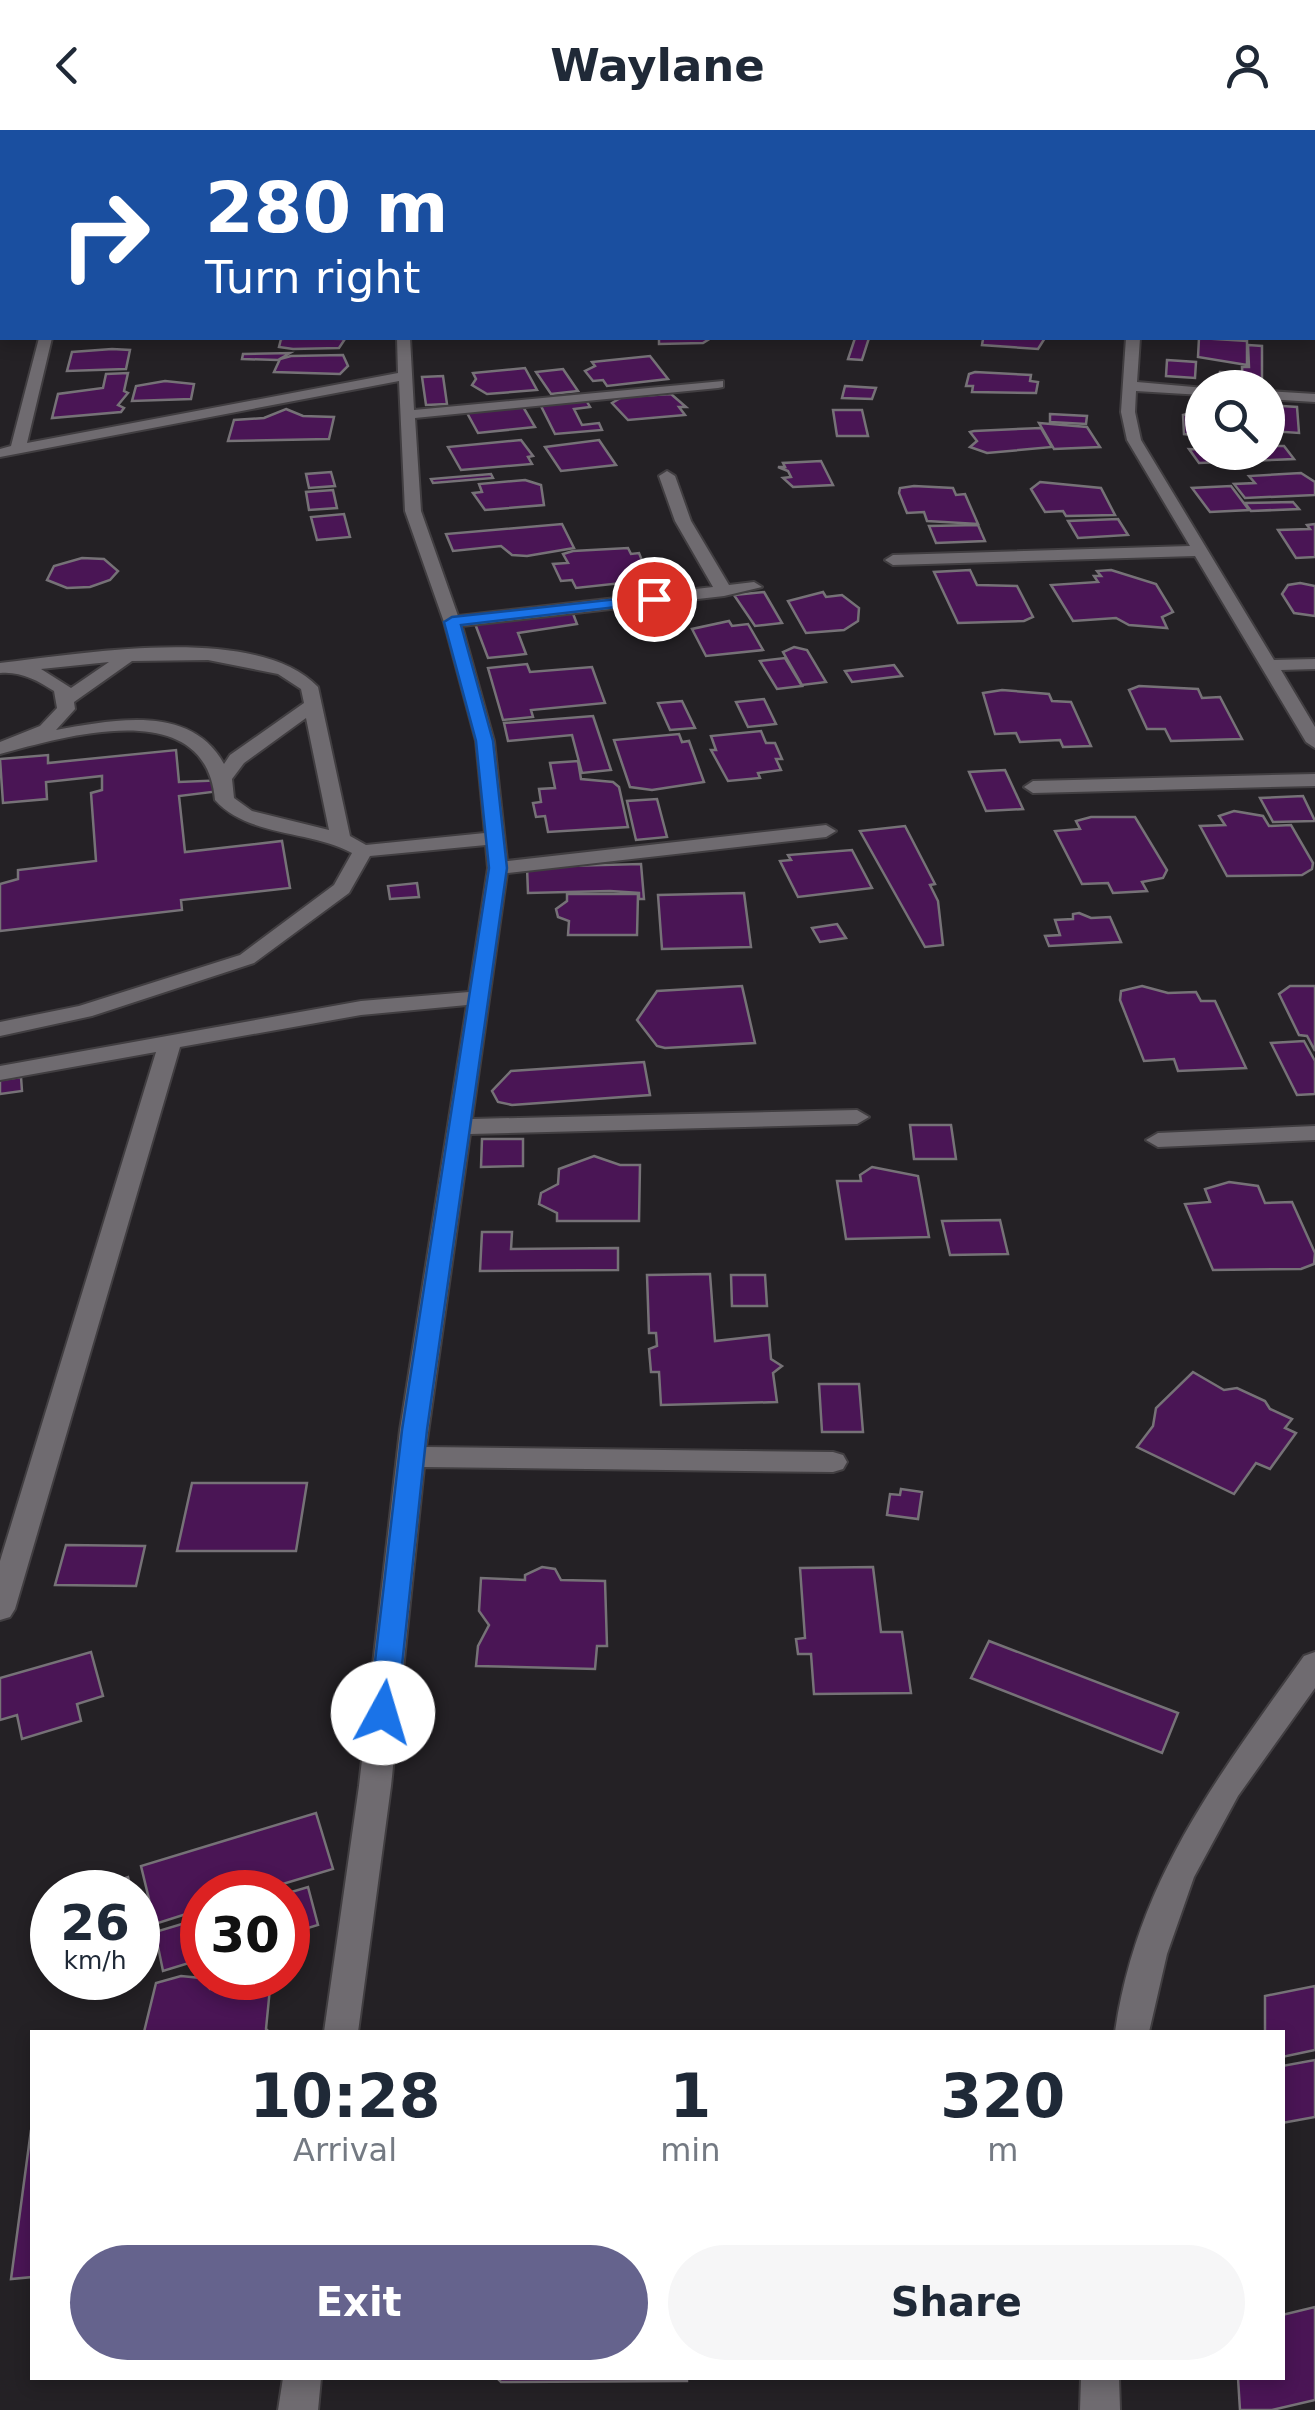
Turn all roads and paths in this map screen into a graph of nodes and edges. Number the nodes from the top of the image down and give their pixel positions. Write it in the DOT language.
graph roads {
  1 [pos="46,340"];
  2 [pos="403,340"];
  3 [pos="1133,340"];
  4 [pos="402,376"];
  5 [pos="718,384"];
  6 [pos="1132,386"];
  7 [pos="1185,389"];
  8 [pos="1285,396"];
  9 [pos="1315,398"];
  10 [pos="404,415"];
  11 [pos="18,450"];
  12 [pos="0,453"];
  13 [pos="667,476"];
  14 [pos="1200,551"];
  15 [pos="893,560"];
  16 [pos="754,587"];
  17 [pos="724,592"];
  18 [pos="452,622"];
  19 [pos="130,656"];
  20 [pos="1315,664"];
  21 [pos="1269,665"];
  22 [pos="1,668"];
  23 [pos="67,699"];
  24 [pos="313,705"];
  25 [pos="28,739"];
  26 [pos="1315,742"];
  27 [pos="0,748"];
  28 [pos="223,779"];
  29 [pos="1315,780"];
  30 [pos="1033,787"];
  31 [pos="826,831"];
  32 [pos="495,838"];
  33 [pos="340,839"];
  34 [pos="362,851"];
  35 [pos="498,868"];
  36 [pos="480,997"];
  37 [pos="0,1029"];
  38 [pos="170,1042"];
  39 [pos="0,1073"];
  40 [pos="857,1117"];
  41 [pos="460,1127"];
  42 [pos="1315,1134"];
  43 [pos="1158,1140"];
  44 [pos="411,1457"];
  45 [pos="833,1462"];
  46 [pos="0,1609"];
  47 [pos="1315,1664"];
  48 [pos="341,2030"];
  49 [pos="1132,2030"];
  50 [pos="302,2380"];
  51 [pos="1100,2380"];
  52 [pos="298,2410"];
  53 [pos="1100,2410"];
  1 -- 11 [label="street"];
  2 -- 4 [label="street"];
  3 -- 6 [label="street"];
  4 -- 10 [label="street"];
  4 -- 11 [label="street"];
  5 -- 10 [label="street"];
  6 -- 7 [label="street"];
  6 -- 14 [label="street"];
  8 -- 9 [label="street"];
  10 -- 18 [label="street"];
  11 -- 12 [label="street"];
  13 -- 17 [label="street"];
  14 -- 15 [label="street"];
  14 -- 21 [label="street"];
  16 -- 17 [label="street"];
  17 -- 18 [label="street"];
  18 -- 32 [label="street"];
  19 -- 22 [label="street"];
  19 -- 23 [label="street"];
  19 -- 24 [label="street"];
  20 -- 21 [label="street"];
  21 -- 26 [label="street"];
  22 -- 23 [label="street"];
  23 -- 25 [label="street"];
  24 -- 28 [label="street"];
  24 -- 33 [label="street"];
  25 -- 27 [label="street"];
  25 -- 28 [label="street"];
  28 -- 33 [label="street"];
  29 -- 30 [label="street"];
  31 -- 35 [label="street"];
  32 -- 34 [label="street"];
  32 -- 35 [label="street"];
  33 -- 34 [label="street"];
  34 -- 37 [label="street"];
  35 -- 36 [label="street"];
  36 -- 38 [label="street"];
  36 -- 41 [label="street"];
  38 -- 39 [label="street"];
  38 -- 46 [label="street"];
  40 -- 41 [label="street"];
  41 -- 44 [label="street"];
  42 -- 43 [label="street"];
  44 -- 45 [label="street"];
  44 -- 48 [label="street"];
  47 -- 49 [label="street"];
  50 -- 52 [label="street"];
  51 -- 53 [label="street"];
}
